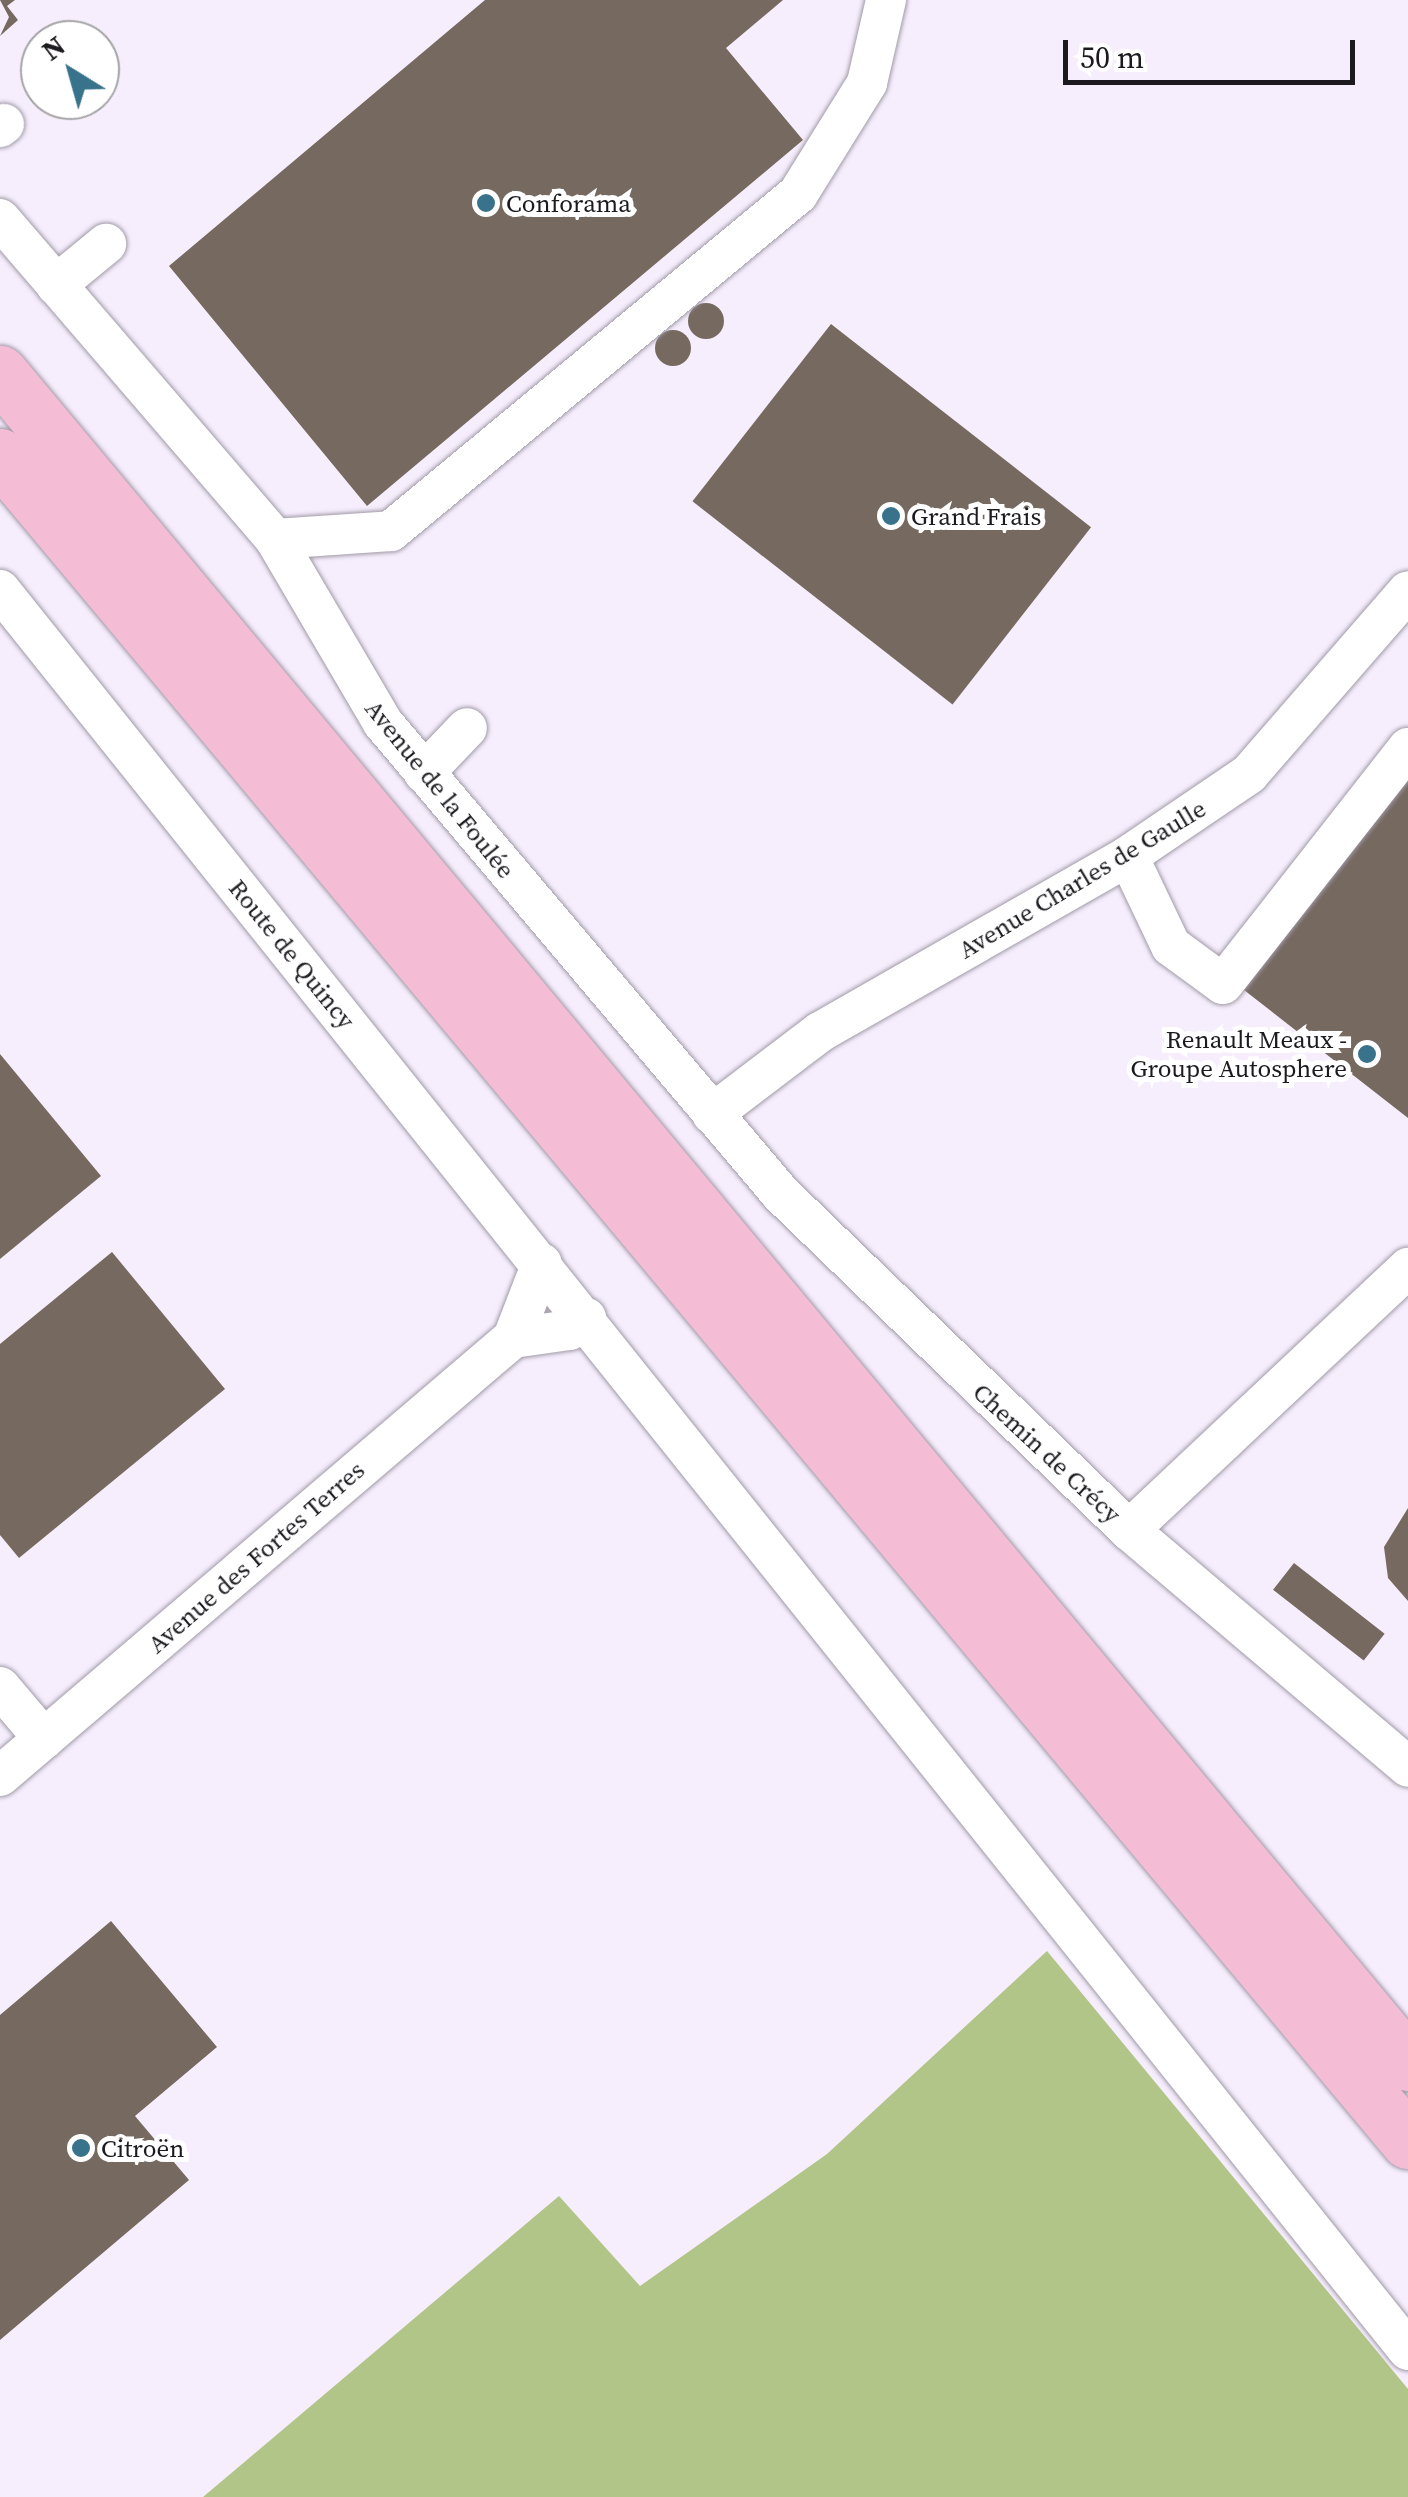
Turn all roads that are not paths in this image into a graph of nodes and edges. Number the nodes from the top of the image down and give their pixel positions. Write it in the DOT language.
graph roads {
  1 [pos="886,0"];
  2 [pos="0,219"];
  3 [pos="106,244"];
  4 [pos="56,285"];
  5 [pos="0,373"];
  6 [pos="0,456"];
  7 [pos="275,539"];
  8 [pos="0,590"];
  9 [pos="1408,591"];
  10 [pos="467,728"];
  11 [pos="1408,748"];
  12 [pos="424,773"];
  13 [pos="1128,856"];
  14 [pos="712,1114"];
  15 [pos="542,1263"];
  16 [pos="1408,1268"];
  17 [pos="586,1318"];
  18 [pos="512,1338"];
  19 [pos="1129,1530"];
  20 [pos="0,1687"];
  21 [pos="44,1738"];
  22 [pos="1408,1767"];
  23 [pos="0,1776"];
  24 [pos="1408,2063"];
  25 [pos="1408,2141"];
  26 [pos="1408,2350"];
  1 -- 7 [label="street"];
  2 -- 4 [label="street, Avenue de la Foulée"];
  3 -- 4 [label="street"];
  4 -- 7 [label="street, Avenue de la Foulée"];
  5 -- 24 [label="highway"];
  6 -- 25 [label="highway"];
  7 -- 12 [label="street, Avenue de la Foulée"];
  8 -- 15 [label="street, Route de Quincy"];
  9 -- 13 [label="street, Avenue Charles de Gaulle"];
  10 -- 12 [label="street"];
  11 -- 13 [label="street"];
  12 -- 14 [label="street, Avenue de la Foulée"];
  13 -- 14 [label="street, Avenue Charles de Gaulle"];
  14 -- 19 [label="street, Chemin de Crécy"];
  15 -- 17 [label="street, Route de Quincy"];
  15 -- 18 [label="street, Avenue des Fortes Terres"];
  16 -- 19 [label="street"];
  17 -- 18 [label="street"];
  17 -- 26 [label="street, Route de Quincy"];
  18 -- 21 [label="street, Avenue des Fortes Terres"];
  19 -- 22 [label="street, Chemin de Crécy"];
  20 -- 21 [label="street"];
  21 -- 23 [label="street, Avenue des Fortes Terres"];
}
